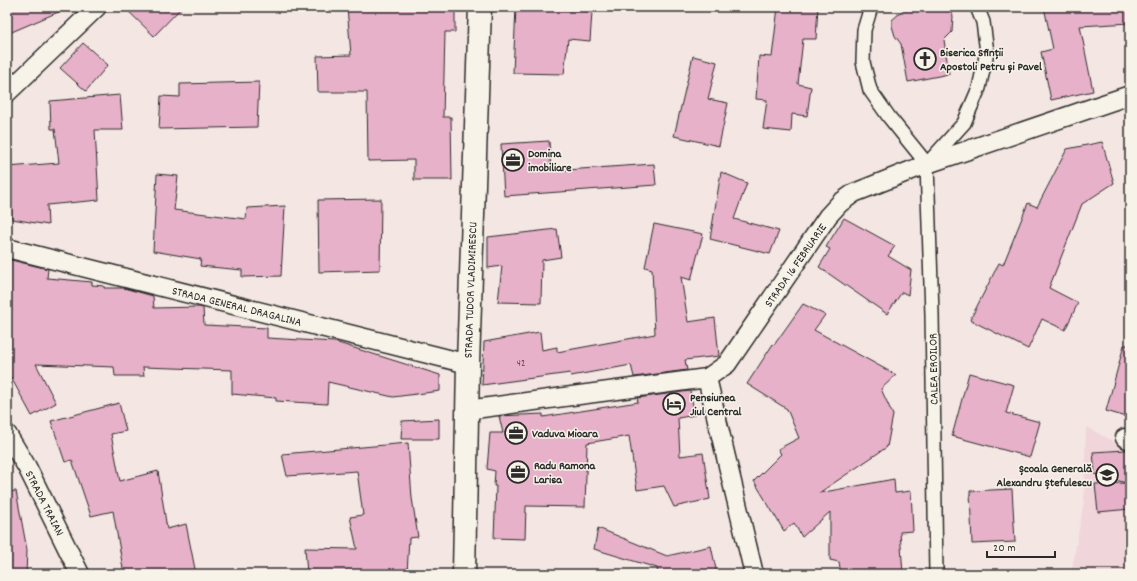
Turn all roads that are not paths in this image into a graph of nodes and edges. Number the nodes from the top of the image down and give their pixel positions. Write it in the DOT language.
graph roads {
  1 [pos="97,7"];
  2 [pos="480,7"];
  3 [pos="871,7"];
  4 [pos="977,7"];
  5 [pos="7,93"];
  6 [pos="1130,95"];
  7 [pos="927,164"];
  8 [pos="7,248"];
  9 [pos="468,364"];
  10 [pos="707,378"];
  11 [pos="467,410"];
  12 [pos="7,434"];
  13 [pos="80,574"];
  14 [pos="464,574"];
  15 [pos="754,574"];
  16 [pos="936,574"];
  1 -- 5 [label="street"];
  2 -- 9 [label="main road, STRADA TUDOR VLADIMIRESCU"];
  3 -- 7 [label="street"];
  4 -- 7 [label="street"];
  6 -- 7 [label="street, STRADA 16 FEBRUARIE"];
  7 -- 10 [label="street, STRADA 16 FEBRUARIE"];
  7 -- 16 [label="street, CALEA EROILOR"];
  8 -- 9 [label="street, STRADA GENERAL DRAGALINA"];
  9 -- 11 [label="main road, STRADA TUDOR VLADIMIRESCU"];
  10 -- 11 [label="street, STRADA 16 FEBRUARIE"];
  10 -- 15 [label="street"];
  11 -- 14 [label="main road, STRADA TUDOR VLADIMIRESCU"];
  12 -- 13 [label="street, STRADA TRAIAN"];
}
